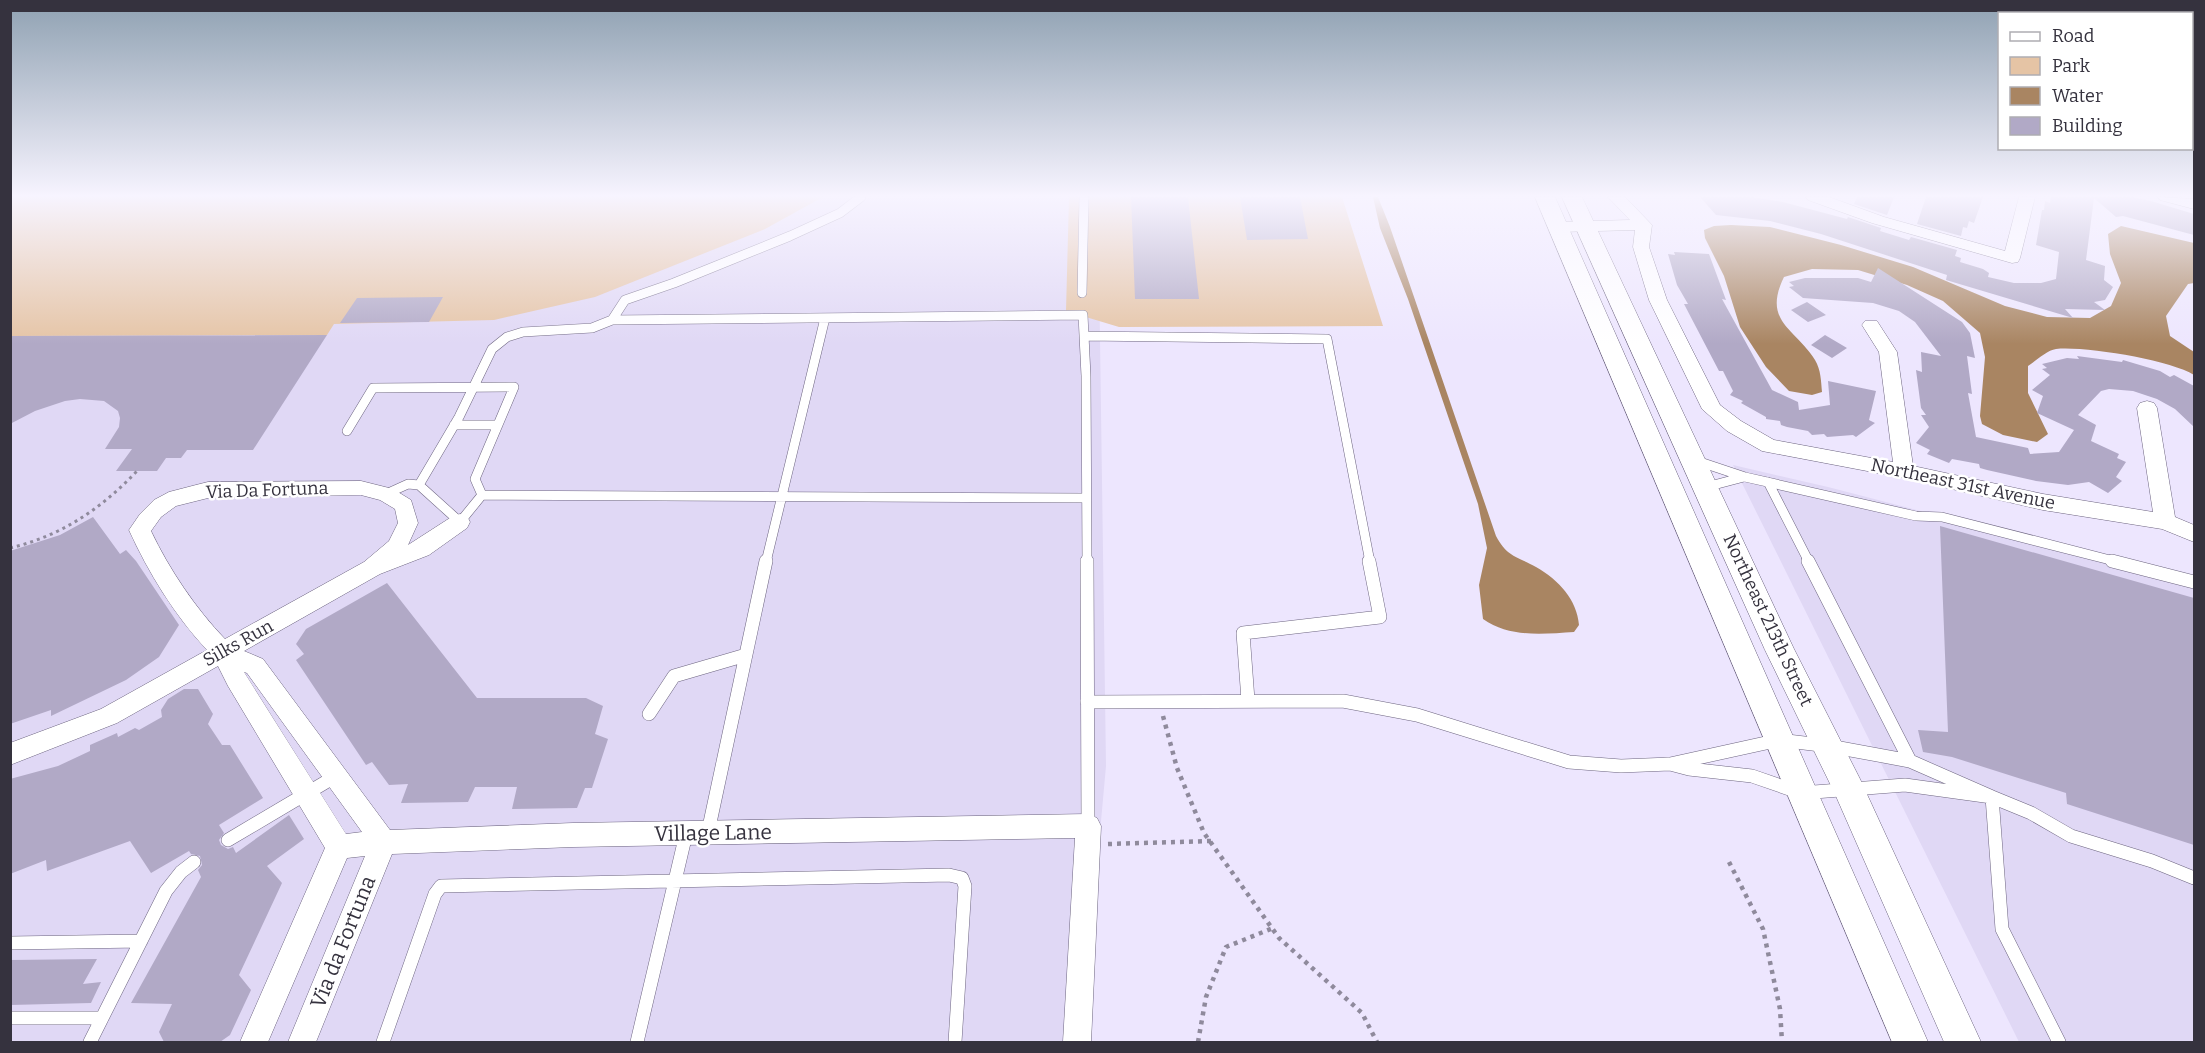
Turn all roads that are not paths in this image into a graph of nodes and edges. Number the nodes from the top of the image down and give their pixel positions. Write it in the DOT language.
graph roads {
  1 [pos="765,246"];
  2 [pos="1083,246"];
  3 [pos="1579,246"];
  4 [pos="1583,246"];
  5 [pos="1641,246"];
  6 [pos="1970,246"];
  7 [pos="2015,246"];
  8 [pos="1082,293"];
  9 [pos="825,318"];
  10 [pos="612,320"];
  11 [pos="1870,325"];
  12 [pos="1084,336"];
  13 [pos="473,387"];
  14 [pos="2147,408"];
  15 [pos="454,425"];
  16 [pos="498,425"];
  17 [pos="347,431"];
  18 [pos="1694,460"];
  19 [pos="1904,471"];
  20 [pos="1745,477"];
  21 [pos="1768,482"];
  22 [pos="419,485"];
  23 [pos="1706,487"];
  24 [pos="386,494"];
  25 [pos="482,495"];
  26 [pos="781,497"];
  27 [pos="1086,498"];
  28 [pos="460,522"];
  29 [pos="2165,522"];
  30 [pos="2194,534"];
  31 [pos="372,568"];
  32 [pos="2194,582"];
  33 [pos="223,652"];
  34 [pos="746,655"];
  35 [pos="1248,700"];
  36 [pos="1087,702"];
  37 [pos="649,714"];
  38 [pos="1779,740"];
  39 [pos="1828,746"];
  40 [pos="10,754"];
  41 [pos="1910,761"];
  42 [pos="1670,764"];
  43 [pos="336,776"];
  44 [pos="1849,789"];
  45 [pos="307,793"];
  46 [pos="1801,793"];
  47 [pos="1992,797"];
  48 [pos="697,833"];
  49 [pos="1087,835"];
  50 [pos="228,840"];
  51 [pos="384,842"];
  52 [pos="339,847"];
  53 [pos="194,862"];
  54 [pos="2194,878"];
  55 [pos="674,882"];
  56 [pos="141,941"];
  57 [pos="10,943"];
  58 [pos="10,1018"];
  59 [pos="102,1018"];
  60 [pos="90,1042"];
  61 [pos="255,1042"];
  62 [pos="302,1042"];
  63 [pos="383,1042"];
  64 [pos="637,1042"];
  65 [pos="955,1042"];
  66 [pos="1077,1042"];
  67 [pos="1910,1042"];
  68 [pos="1963,1042"];
  69 [pos="2059,1042"];
  1 -- 10 [label="lane"];
  2 -- 8 [label="lane"];
  3 -- 38 [label="street, Northeast 213th Street"];
  4 -- 18 [label="street, Northeast 213th Street"];
  5 -- 19 [label="street, Northeast 31st Avenue"];
  6 -- 7 [label="street"];
  9 -- 10 [label="lane"];
  9 -- 12 [label="lane"];
  9 -- 26 [label="lane"];
  10 -- 13 [label="lane"];
  11 -- 19 [label="street"];
  12 -- 27 [label="lane"];
  12 -- 35 [label="lane"];
  13 -- 15 [label="lane"];
  13 -- 16 [label="lane"];
  13 -- 17 [label="lane"];
  14 -- 29 [label="street"];
  15 -- 16 [label="lane"];
  15 -- 22 [label="lane"];
  16 -- 25 [label="lane"];
  18 -- 20 [label="lane"];
  18 -- 23 [label="street, Northeast 213th Street"];
  19 -- 29 [label="street, Northeast 31st Avenue"];
  20 -- 21 [label="lane"];
  20 -- 23 [label="lane"];
  21 -- 32 [label="lane"];
  21 -- 41 [label="lane"];
  22 -- 24 [label="lane"];
  22 -- 28 [label="lane"];
  23 -- 39 [label="street, Northeast 213th Street"];
  24 -- 31 [label="street"];
  24 -- 33 [label="street, Via Da Fortuna"];
  25 -- 26 [label="lane"];
  25 -- 28 [label="lane"];
  26 -- 27 [label="lane"];
  26 -- 34 [label="lane"];
  27 -- 36 [label="lane"];
  28 -- 31 [label="street, Silks Run"];
  29 -- 30 [label="street, Northeast 31st Avenue"];
  31 -- 33 [label="street, Silks Run"];
  33 -- 40 [label="street, Silks Run"];
  33 -- 43 [label="street, Via Da Fortuna"];
  33 -- 45 [label="street, Via Da Fortuna"];
  34 -- 37 [label="lane"];
  34 -- 48 [label="lane"];
  35 -- 36 [label="lane"];
  35 -- 42 [label="lane"];
  36 -- 49 [label="lane"];
  38 -- 39 [label="lane"];
  38 -- 42 [label="lane"];
  38 -- 46 [label="street, Northeast 213th Street"];
  39 -- 41 [label="lane"];
  39 -- 44 [label="street, Northeast 213th Street"];
  41 -- 47 [label="lane"];
  42 -- 46 [label="lane"];
  43 -- 45 [label="lane"];
  43 -- 51 [label="street, Via Da Fortuna"];
  44 -- 46 [label="lane"];
  44 -- 47 [label="lane"];
  44 -- 68 [label="street, Northeast 213th Street"];
  45 -- 50 [label="lane"];
  45 -- 52 [label="street, Via Da Fortuna"];
  46 -- 67 [label="street, Northeast 213th Street"];
  47 -- 54 [label="lane"];
  47 -- 69 [label="lane"];
  48 -- 49 [label="street, Village Lane"];
  48 -- 51 [label="street, Village Lane"];
  48 -- 55 [label="lane"];
  49 -- 66 [label="street"];
  51 -- 52 [label="street, Village Lane"];
  51 -- 62 [label="street, Via da Fortuna"];
  52 -- 61 [label="street, Via da Fortuna"];
  53 -- 56 [label="lane"];
  55 -- 63 [label="lane"];
  55 -- 64 [label="lane"];
  55 -- 65 [label="lane"];
  56 -- 57 [label="lane"];
  56 -- 59 [label="lane"];
  58 -- 59 [label="lane"];
  59 -- 60 [label="lane"];
}
